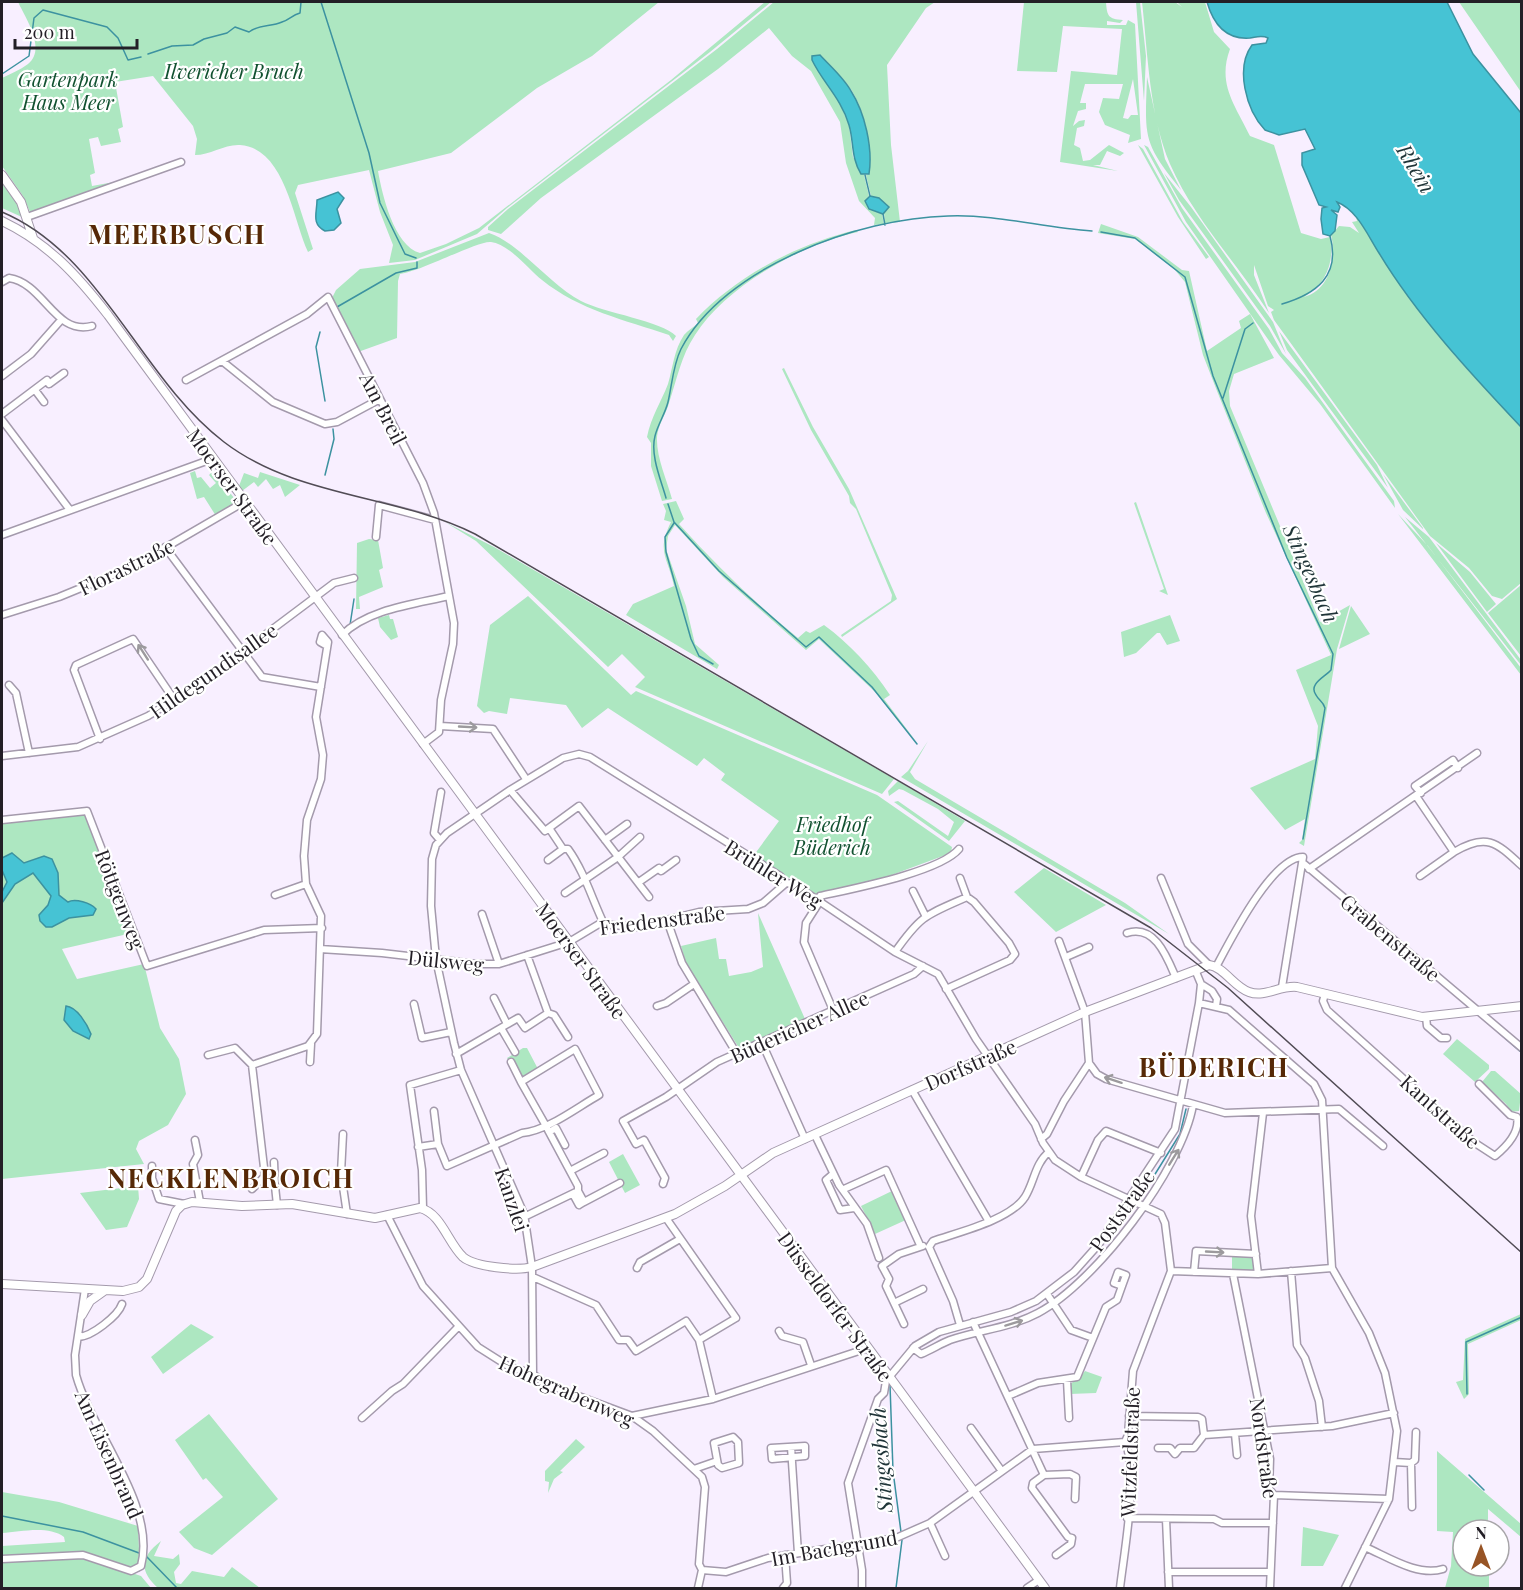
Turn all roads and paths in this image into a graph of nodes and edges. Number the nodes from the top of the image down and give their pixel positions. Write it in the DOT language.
graph roads {
  1 [pos="182,162"];
  2 [pos="2,175"];
  3 [pos="27,220"];
  4 [pos="2,221"];
  5 [pos="18,229"];
  6 [pos="33,238"];
  7 [pos="2,282"];
  8 [pos="61,320"];
  9 [pos="92,326"];
  10 [pos="222,361"];
  11 [pos="64,373"];
  12 [pos="2,376"];
  13 [pos="186,380"];
  14 [pos="34,390"];
  15 [pos="380,399"];
  16 [pos="44,402"];
  17 [pos="2,414"];
  18 [pos="2,420"];
  19 [pos="212,459"];
  20 [pos="244,502"];
  21 [pos="70,510"];
  22 [pos="435,520"];
  23 [pos="2,535"];
  24 [pos="376,537"];
  25 [pos="165,547"];
  26 [pos="354,578"];
  27 [pos="450,596"];
  28 [pos="315,598"];
  29 [pos="2,615"];
  30 [pos="342,635"];
  31 [pos="327,646"];
  32 [pos="242,651"];
  33 [pos="9,685"];
  34 [pos="321,687"];
  35 [pos="175,701"];
  36 [pos="440,729"];
  37 [pos="100,739"];
  38 [pos="423,744"];
  39 [pos="29,753"];
  40 [pos="1477,753"];
  41 [pos="2,756"];
  42 [pos="526,779"];
  43 [pos="510,789"];
  44 [pos="441,792"];
  45 [pos="1418,795"];
  46 [pos="474,814"];
  47 [pos="2,820"];
  48 [pos="627,824"];
  49 [pos="549,828"];
  50 [pos="640,837"];
  51 [pos="440,840"];
  52 [pos="605,840"];
  53 [pos="563,849"];
  54 [pos="958,849"];
  55 [pos="1454,852"];
  56 [pos="618,856"];
  57 [pos="548,860"];
  58 [pos="676,860"];
  59 [pos="1303,860"];
  60 [pos="1521,867"];
  61 [pos="1309,868"];
  62 [pos="1420,876"];
  63 [pos="960,878"];
  64 [pos="1161,878"];
  65 [pos="583,881"];
  66 [pos="639,882"];
  67 [pos="786,883"];
  68 [pos="306,884"];
  69 [pos="913,891"];
  70 [pos="565,893"];
  71 [pos="275,895"];
  72 [pos="649,897"];
  73 [pos="967,897"];
  74 [pos="819,901"];
  75 [pos="482,914"];
  76 [pos="925,915"];
  77 [pos="667,920"];
  78 [pos="604,924"];
  79 [pos="322,928"];
  80 [pos="1127,933"];
  81 [pos="1059,941"];
  82 [pos="569,942"];
  83 [pos="1089,947"];
  84 [pos="320,949"];
  85 [pos="895,952"];
  86 [pos="527,955"];
  87 [pos="1066,957"];
  88 [pos="436,959"];
  89 [pos="499,964"];
  90 [pos="923,966"];
  91 [pos="1210,966"];
  92 [pos="1196,972"];
  93 [pos="1176,978"];
  94 [pos="694,984"];
  95 [pos="1201,984"];
  96 [pos="1282,987"];
  97 [pos="946,989"];
  98 [pos="1324,994"];
  99 [pos="494,998"];
  100 [pos="1199,1003"];
  101 [pos="414,1004"];
  102 [pos="657,1006"];
  103 [pos="1216,1006"];
  104 [pos="1521,1006"];
  105 [pos="833,1010"];
  106 [pos="1479,1011"];
  107 [pos="1085,1012"];
  108 [pos="548,1013"];
  109 [pos="1426,1017"];
  110 [pos="504,1026"];
  111 [pos="451,1032"];
  112 [pos="568,1037"];
  113 [pos="1448,1038"];
  114 [pos="762,1043"];
  115 [pos="311,1044"];
  116 [pos="1521,1048"];
  117 [pos="515,1052"];
  118 [pos="456,1054"];
  119 [pos="737,1054"];
  120 [pos="208,1055"];
  121 [pos="989,1056"];
  122 [pos="310,1062"];
  123 [pos="511,1062"];
  124 [pos="1089,1063"];
  125 [pos="252,1065"];
  126 [pos="461,1070"];
  127 [pos="521,1082"];
  128 [pos="1479,1083"];
  129 [pos="677,1090"];
  130 [pos="912,1090"];
  131 [pos="1182,1102"];
  132 [pos="1193,1105"];
  133 [pos="1322,1107"];
  134 [pos="434,1111"];
  135 [pos="1263,1113"];
  136 [pos="548,1129"];
  137 [pos="343,1134"];
  138 [pos="815,1134"];
  139 [pos="805,1139"];
  140 [pos="1041,1139"];
  141 [pos="195,1140"];
  142 [pos="438,1144"];
  143 [pos="565,1145"];
  144 [pos="1383,1146"];
  145 [pos="418,1147"];
  146 [pos="494,1147"];
  147 [pos="1049,1152"];
  148 [pos="604,1153"];
  149 [pos="1161,1153"];
  150 [pos="274,1162"];
  151 [pos="153,1167"];
  152 [pos="570,1171"];
  153 [pos="834,1174"];
  154 [pos="265,1176"];
  155 [pos="741,1176"];
  156 [pos="1081,1177"];
  157 [pos="620,1183"];
  158 [pos="663,1184"];
  159 [pos="275,1186"];
  160 [pos="252,1189"];
  161 [pos="844,1189"];
  162 [pos="575,1192"];
  163 [pos="1131,1199"];
  164 [pos="200,1202"];
  165 [pos="184,1204"];
  166 [pos="1143,1204"];
  167 [pos="277,1205"];
  168 [pos="423,1208"];
  169 [pos="854,1208"];
  170 [pos="347,1214"];
  171 [pos="387,1215"];
  172 [pos="524,1217"];
  173 [pos="666,1218"];
  174 [pos="988,1221"];
  175 [pos="680,1239"];
  176 [pos="920,1245"];
  177 [pos="929,1247"];
  178 [pos="1256,1254"];
  179 [pos="879,1258"];
  180 [pos="532,1268"];
  181 [pos="637,1268"];
  182 [pos="1332,1268"];
  183 [pos="1171,1271"];
  184 [pos="1291,1271"];
  185 [pos="1194,1272"];
  186 [pos="1233,1274"];
  187 [pos="1258,1274"];
  188 [pos="532,1277"];
  189 [pos="2,1284"];
  190 [pos="1122,1286"];
  191 [pos="85,1289"];
  192 [pos="923,1289"];
  193 [pos="105,1290"];
  194 [pos="1047,1293"];
  195 [pos="894,1303"];
  196 [pos="1053,1303"];
  197 [pos="122,1304"];
  198 [pos="82,1315"];
  199 [pos="973,1322"];
  200 [pos="904,1324"];
  201 [pos="960,1324"];
  202 [pos="458,1327"];
  203 [pos="779,1331"];
  204 [pos="978,1333"];
  205 [pos="78,1337"];
  206 [pos="1093,1338"];
  207 [pos="699,1340"];
  208 [pos="868,1348"];
  209 [pos="913,1348"];
  210 [pos="811,1365"];
  211 [pos="533,1374"];
  212 [pos="889,1378"];
  213 [pos="1067,1380"];
  214 [pos="1008,1396"];
  215 [pos="713,1399"];
  216 [pos="1394,1413"];
  217 [pos="632,1416"];
  218 [pos="1129,1416"];
  219 [pos="362,1418"];
  220 [pos="1069,1418"];
  221 [pos="1322,1427"];
  222 [pos="971,1428"];
  223 [pos="1264,1432"];
  224 [pos="1416,1432"];
  225 [pos="1235,1434"];
  226 [pos="1204,1435"];
  227 [pos="1125,1442"];
  228 [pos="791,1447"];
  229 [pos="1158,1448"];
  230 [pos="1033,1449"];
  231 [pos="1237,1455"];
  232 [pos="791,1457"];
  233 [pos="717,1461"];
  234 [pos="1394,1462"];
  235 [pos="1411,1463"];
  236 [pos="694,1468"];
  237 [pos="1001,1470"];
  238 [pos="1044,1475"];
  239 [pos="973,1491"];
  240 [pos="1274,1495"];
  241 [pos="1076,1499"];
  242 [pos="1389,1499"];
  243 [pos="1412,1507"];
  244 [pos="1127,1518"];
  245 [pos="1166,1519"];
  246 [pos="1273,1522"];
  247 [pos="930,1523"];
  248 [pos="858,1545"];
  249 [pos="1365,1547"];
  250 [pos="798,1554"];
  251 [pos="785,1555"];
  252 [pos="1056,1555"];
  253 [pos="945,1556"];
  254 [pos="2,1559"];
  255 [pos="1443,1569"];
  256 [pos="702,1570"];
  257 [pos="1168,1572"];
  258 [pos="1270,1572"];
  259 [pos="1039,1580"];
  260 [pos="698,1588"];
  261 [pos="783,1588"];
  262 [pos="862,1588"];
  263 [pos="1028,1588"];
  264 [pos="1045,1588"];
  265 [pos="1120,1588"];
  266 [pos="1169,1588"];
  267 [pos="1270,1588"];
  268 [pos="1345,1588"];
  1 -- 3 [label="street"];
  2 -- 3 [label="main road"];
  3 -- 5 [label="main road"];
  3 -- 6 [label="main road"];
  4 -- 5 [label="main road, Moerser Straße"];
  5 -- 6 [label="main road, Moerser Straße"];
  6 -- 19 [label="main road, Moerser Straße"];
  7 -- 8 [label="street"];
  8 -- 9 [label="street"];
  8 -- 12 [label="street"];
  10 -- 13 [label="street"];
  10 -- 15 [label="street"];
  10 -- 15 [label="street, Am Breil"];
  11 -- 14 [label="street"];
  14 -- 16 [label="street"];
  14 -- 17 [label="street"];
  15 -- 22 [label="street, Am Breil"];
  18 -- 21 [label="street"];
  19 -- 20 [label="main road, Moerser Straße"];
  19 -- 21 [label="street"];
  20 -- 25 [label="street, Florastraße"];
  20 -- 28 [label="main road, Moerser Straße"];
  21 -- 23 [label="street"];
  22 -- 24 [label="street"];
  22 -- 27 [label="street, Am Breil"];
  25 -- 29 [label="street, Florastraße"];
  25 -- 32 [label="street"];
  26 -- 28 [label="street, Hildegundisallee"];
  27 -- 30 [label="street"];
  27 -- 36 [label="street, Am Breil"];
  28 -- 30 [label="main road, Moerser Straße"];
  28 -- 32 [label="street, Hildegundisallee"];
  30 -- 38 [label="main road, Moerser Straße"];
  31 -- 34 [label="street"];
  32 -- 34 [label="street"];
  32 -- 35 [label="street, Hildegundisallee"];
  33 -- 39 [label="street"];
  34 -- 68 [label="street"];
  35 -- 37 [label="street, Hildegundisallee"];
  35 -- 37 [label="street, one-way"];
  36 -- 38 [label="street"];
  36 -- 42 [label="street, one-way"];
  37 -- 39 [label="street, Hildegundisallee"];
  38 -- 46 [label="main road, Moerser Straße"];
  39 -- 41 [label="street, Hildegundisallee"];
  40 -- 45 [label="street"];
  42 -- 43 [label="street, Brühler Weg"];
  42 -- 67 [label="street, Brühler Weg"];
  43 -- 46 [label="street, Brühler Weg"];
  43 -- 49 [label="street"];
  44 -- 51 [label="street, Kanzlei"];
  45 -- 55 [label="street"];
  45 -- 61 [label="street"];
  46 -- 51 [label="street"];
  46 -- 82 [label="main road, Moerser Straße"];
  47 -- 79 [label="street, Röttgenweg"];
  48 -- 52 [label="street"];
  49 -- 52 [label="street"];
  49 -- 53 [label="street"];
  50 -- 56 [label="street"];
  51 -- 88 [label="street, Kanzlei"];
  52 -- 56 [label="street"];
  53 -- 57 [label="street"];
  53 -- 65 [label="street"];
  54 -- 74 [label="street"];
  55 -- 60 [label="street"];
  55 -- 62 [label="street"];
  56 -- 65 [label="street"];
  56 -- 66 [label="street"];
  58 -- 66 [label="street"];
  59 -- 61 [label="street, Grabenstraße"];
  59 -- 91 [label="street"];
  59 -- 96 [label="street"];
  61 -- 106 [label="street, Grabenstraße"];
  63 -- 73 [label="street"];
  64 -- 91 [label="street"];
  65 -- 70 [label="street"];
  65 -- 78 [label="street"];
  66 -- 72 [label="street"];
  67 -- 74 [label="street, Brühler Weg"];
  67 -- 77 [label="street, Friedenstraße"];
  68 -- 71 [label="street"];
  68 -- 79 [label="street"];
  69 -- 76 [label="street"];
  73 -- 76 [label="street"];
  73 -- 97 [label="street"];
  74 -- 85 [label="street, Brühler Weg"];
  74 -- 105 [label="street"];
  75 -- 89 [label="street"];
  76 -- 85 [label="street"];
  77 -- 78 [label="street, Friedenstraße"];
  77 -- 94 [label="street"];
  78 -- 82 [label="street, Friedenstraße"];
  79 -- 84 [label="street"];
  80 -- 93 [label="street"];
  81 -- 87 [label="street"];
  82 -- 86 [label="street, Dülsweg"];
  82 -- 129 [label="main road, Moerser Straße"];
  83 -- 87 [label="street"];
  84 -- 88 [label="street, Dülsweg"];
  84 -- 115 [label="street"];
  85 -- 90 [label="street, Brühler Weg"];
  86 -- 89 [label="street, Dülsweg"];
  86 -- 108 [label="street"];
  87 -- 107 [label="street"];
  88 -- 89 [label="street, Dülsweg"];
  88 -- 111 [label="street, Kanzlei"];
  90 -- 97 [label="street, Brühler Weg"];
  90 -- 105 [label="street, Büdericher Allee"];
  91 -- 92 [label="main road, Dorfstraße"];
  91 -- 96 [label="main road"];
  92 -- 93 [label="main road, Dorfstraße"];
  92 -- 95 [label="street, Poststraße"];
  93 -- 107 [label="main road, Dorfstraße"];
  94 -- 102 [label="street"];
  94 -- 119 [label="street"];
  95 -- 100 [label="street, Poststraße"];
  95 -- 103 [label="street"];
  96 -- 98 [label="main road"];
  97 -- 121 [label="street, Brühler Weg"];
  98 -- 109 [label="main road"];
  98 -- 128 [label="street, Kantstraße"];
  99 -- 110 [label="street"];
  100 -- 103 [label="street"];
  100 -- 131 [label="street, Poststraße"];
  101 -- 111 [label="street"];
  103 -- 133 [label="street"];
  104 -- 106 [label="main road"];
  105 -- 114 [label="street, Büdericher Allee"];
  106 -- 109 [label="main road"];
  106 -- 116 [label="street, Grabenstraße"];
  107 -- 121 [label="main road, Dorfstraße"];
  107 -- 124 [label="street"];
  108 -- 110 [label="street"];
  108 -- 112 [label="street"];
  109 -- 113 [label="street"];
  110 -- 117 [label="street"];
  110 -- 118 [label="street"];
  111 -- 118 [label="street, Kanzlei"];
  114 -- 119 [label="street, Büdericher Allee"];
  114 -- 139 [label="street"];
  115 -- 122 [label="street"];
  115 -- 125 [label="street"];
  118 -- 126 [label="street, Kanzlei"];
  119 -- 129 [label="street, Büdericher Allee"];
  120 -- 125 [label="street"];
  121 -- 130 [label="main road, Dorfstraße"];
  121 -- 140 [label="street, Brühler Weg"];
  123 -- 127 [label="street"];
  131 -- 124 [label="street, one-way"];
  124 -- 140 [label="street"];
  125 -- 154 [label="street"];
  126 -- 145 [label="street"];
  126 -- 146 [label="street, Kanzlei"];
  127 -- 136 [label="street"];
  127 -- 136 [label="street"];
  129 -- 155 [label="main road, Moerser Straße"];
  129 -- 158 [label="street, Büdericher Allee"];
  130 -- 138 [label="main road, Dorfstraße"];
  130 -- 174 [label="street"];
  131 -- 132 [label="street"];
  131 -- 149 [label="street, Poststraße"];
  132 -- 135 [label="street"];
  166 -- 132 [label="street, Poststraße, one-way"];
  133 -- 135 [label="street"];
  133 -- 144 [label="street"];
  133 -- 182 [label="street"];
  134 -- 142 [label="street"];
  135 -- 178 [label="street"];
  136 -- 143 [label="street"];
  136 -- 146 [label="street"];
  136 -- 152 [label="street"];
  137 -- 170 [label="street"];
  138 -- 139 [label="main road, Dorfstraße"];
  138 -- 153 [label="street"];
  139 -- 155 [label="main road, Dorfstraße"];
  140 -- 147 [label="street, Brühler Weg"];
  141 -- 164 [label="street"];
  142 -- 145 [label="street"];
  142 -- 146 [label="street"];
  145 -- 168 [label="street"];
  146 -- 172 [label="street, Kanzlei"];
  147 -- 156 [label="street, Brühler Weg"];
  147 -- 174 [label="street"];
  148 -- 152 [label="street"];
  149 -- 156 [label="street"];
  149 -- 163 [label="street, Poststraße"];
  150 -- 159 [label="street"];
  151 -- 165 [label="street"];
  152 -- 162 [label="street"];
  153 -- 161 [label="street"];
  153 -- 169 [label="street"];
  154 -- 159 [label="street"];
  154 -- 160 [label="street"];
  155 -- 173 [label="main road, Dorfstraße"];
  155 -- 208 [label="main road, Düsseldorfer Straße"];
  156 -- 163 [label="street, Brühler Weg"];
  157 -- 162 [label="street"];
  159 -- 167 [label="street"];
  161 -- 169 [label="street"];
  161 -- 176 [label="street"];
  162 -- 172 [label="street"];
  163 -- 166 [label="street"];
  163 -- 194 [label="street, Poststraße"];
  164 -- 165 [label="main road"];
  164 -- 167 [label="main road"];
  165 -- 193 [label="main road"];
  166 -- 183 [label="street"];
  166 -- 196 [label="street, Poststraße"];
  167 -- 170 [label="main road"];
  168 -- 171 [label="main road"];
  168 -- 180 [label="main road"];
  169 -- 179 [label="street"];
  170 -- 171 [label="main road"];
  171 -- 202 [label="street, Hohegrabenweg"];
  172 -- 180 [label="street, Kanzlei"];
  173 -- 175 [label="street"];
  173 -- 180 [label="main road, Dorfstraße"];
  174 -- 177 [label="street"];
  175 -- 181 [label="street"];
  175 -- 207 [label="street"];
  176 -- 177 [label="street"];
  176 -- 195 [label="street"];
  177 -- 201 [label="street"];
  185 -- 178 [label="street, one-way"];
  178 -- 187 [label="street"];
  180 -- 188 [label="street, Kanzlei"];
  182 -- 184 [label="street"];
  182 -- 216 [label="street"];
  183 -- 185 [label="street"];
  183 -- 218 [label="street, Witzfeldstraße"];
  184 -- 187 [label="street"];
  184 -- 221 [label="street"];
  185 -- 186 [label="street"];
  186 -- 187 [label="street"];
  186 -- 223 [label="street, Nordstraße"];
  188 -- 207 [label="street"];
  188 -- 211 [label="street, Kanzlei"];
  189 -- 191 [label="main road"];
  190 -- 206 [label="street"];
  191 -- 193 [label="main road"];
  191 -- 198 [label="street, Am Eisenbrand"];
  192 -- 195 [label="street"];
  193 -- 198 [label="main road"];
  194 -- 196 [label="street"];
  194 -- 199 [label="street, Poststraße"];
  195 -- 200 [label="street"];
  204 -- 196 [label="street, Poststraße, one-way"];
  196 -- 206 [label="street"];
  197 -- 205 [label="street"];
  198 -- 205 [label="street, Am Eisenbrand"];
  199 -- 201 [label="street, Poststraße"];
  199 -- 204 [label="street"];
  201 -- 209 [label="street, Poststraße"];
  202 -- 211 [label="street, Hohegrabenweg"];
  202 -- 219 [label="street"];
  203 -- 210 [label="street"];
  204 -- 209 [label="street, Poststraße"];
  204 -- 214 [label="street"];
  205 -- 254 [label="street, Am Eisenbrand"];
  206 -- 213 [label="street"];
  207 -- 215 [label="street"];
  208 -- 210 [label="street"];
  208 -- 212 [label="main road, Düsseldorfer Straße"];
  209 -- 212 [label="street, Poststraße"];
  210 -- 215 [label="street"];
  211 -- 217 [label="street, Hohegrabenweg"];
  212 -- 239 [label="main road, Düsseldorfer Straße"];
  212 -- 248 [label="street, Poststraße"];
  213 -- 214 [label="street"];
  213 -- 220 [label="street"];
  214 -- 230 [label="street"];
  215 -- 217 [label="street"];
  216 -- 221 [label="street"];
  216 -- 234 [label="street"];
  217 -- 236 [label="street, Hohegrabenweg"];
  218 -- 226 [label="street"];
  218 -- 227 [label="street, Witzfeldstraße"];
  221 -- 223 [label="street"];
  222 -- 237 [label="street"];
  223 -- 225 [label="street"];
  223 -- 240 [label="street, Nordstraße"];
  224 -- 235 [label="street"];
  225 -- 226 [label="street"];
  225 -- 231 [label="street"];
  226 -- 229 [label="street"];
  227 -- 230 [label="street"];
  227 -- 244 [label="street, Witzfeldstraße"];
  228 -- 232 [label="street"];
  228 -- 232 [label="street"];
  228 -- 232 [label="street"];
  230 -- 237 [label="street, Im Bachgrund"];
  230 -- 238 [label="street"];
  232 -- 250 [label="street"];
  233 -- 233 [label="street"];
  233 -- 236 [label="street"];
  234 -- 235 [label="street"];
  234 -- 242 [label="street"];
  235 -- 243 [label="street"];
  236 -- 256 [label="street, Hohegrabenweg"];
  237 -- 239 [label="street, Im Bachgrund"];
  238 -- 241 [label="street"];
  238 -- 252 [label="street"];
  239 -- 247 [label="street, Im Bachgrund"];
  239 -- 259 [label="main road, Düsseldorfer Straße"];
  240 -- 242 [label="street"];
  240 -- 246 [label="street, Nordstraße"];
  242 -- 249 [label="street"];
  244 -- 245 [label="street"];
  244 -- 265 [label="street, Witzfeldstraße"];
  245 -- 246 [label="street"];
  245 -- 257 [label="street"];
  246 -- 258 [label="street, Nordstraße"];
  247 -- 248 [label="street, Im Bachgrund"];
  247 -- 253 [label="street"];
  248 -- 250 [label="street, Im Bachgrund"];
  248 -- 262 [label="street, Poststraße"];
  249 -- 255 [label="street"];
  249 -- 268 [label="street"];
  250 -- 251 [label="street, Im Bachgrund"];
  251 -- 256 [label="street, Im Bachgrund"];
  251 -- 261 [label="street"];
  256 -- 260 [label="street, Hohegrabenweg"];
  257 -- 258 [label="street"];
  257 -- 266 [label="street"];
  258 -- 267 [label="street, Nordstraße"];
  259 -- 263 [label="street"];
  259 -- 264 [label="main road, Düsseldorfer Straße"];
}
